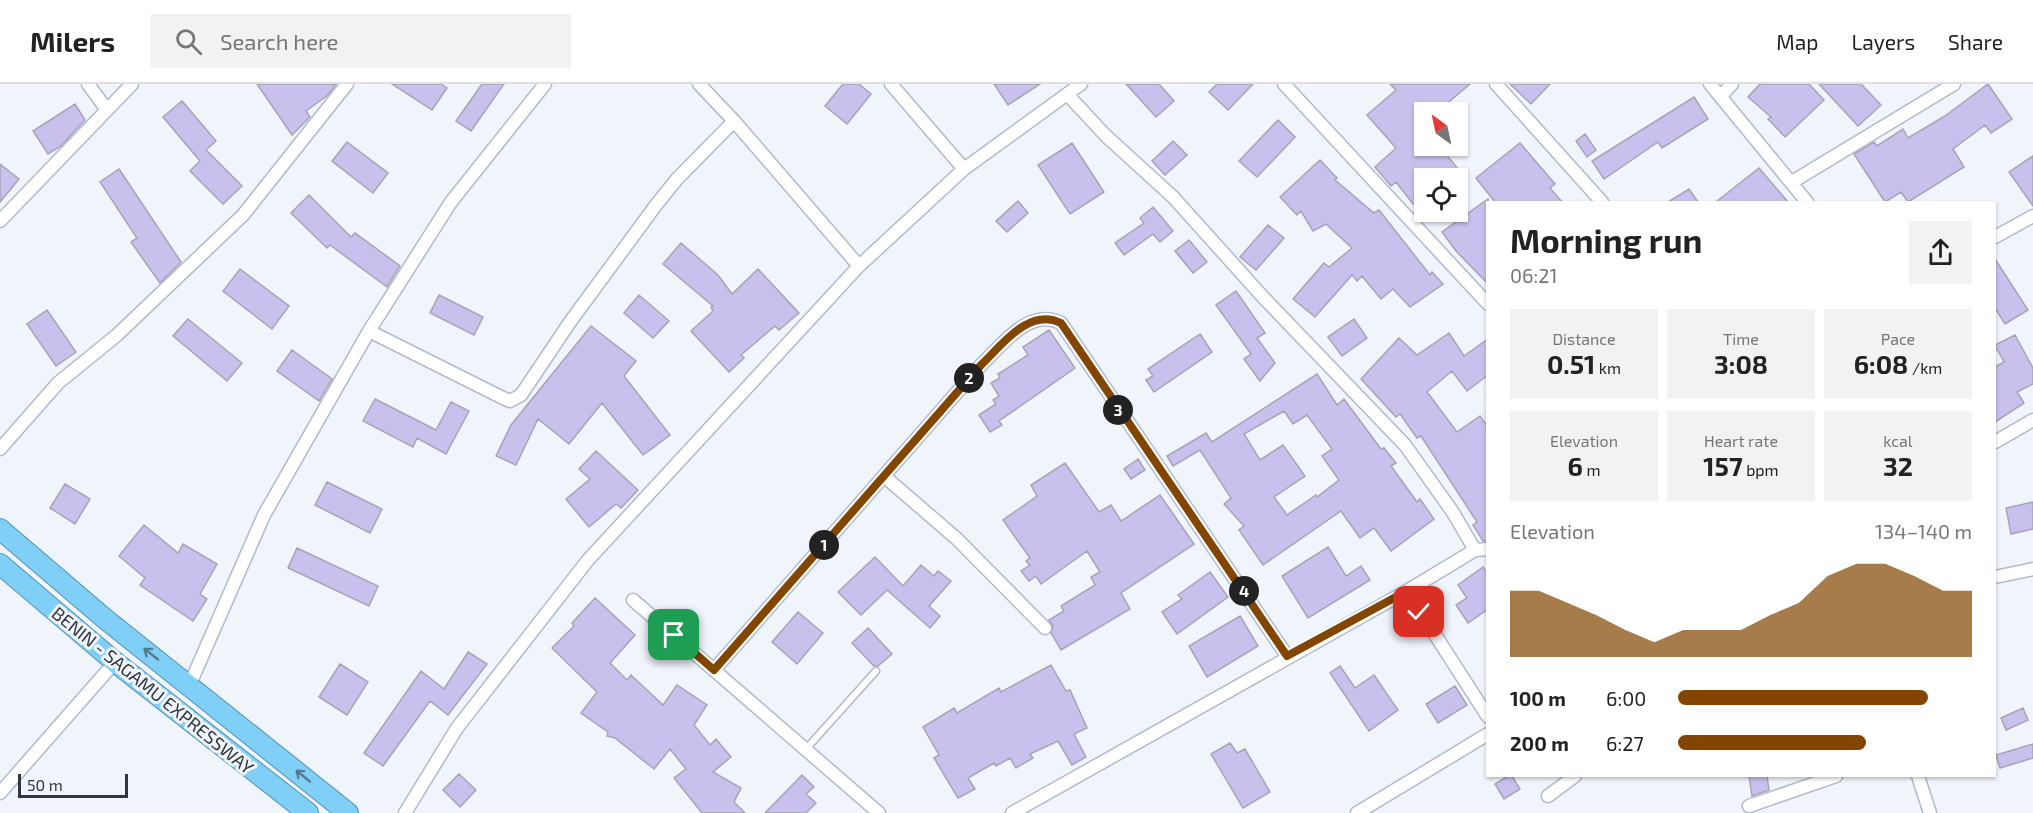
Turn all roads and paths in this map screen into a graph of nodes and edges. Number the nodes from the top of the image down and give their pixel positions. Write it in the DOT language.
graph roads {
  1 [pos="88,84"];
  2 [pos="132,84"];
  3 [pos="347,84"];
  4 [pos="699,84"];
  5 [pos="891,84"];
  6 [pos="1081,84"];
  7 [pos="1284,84"];
  8 [pos="1496,84"];
  9 [pos="1710,84"];
  10 [pos="1732,84"];
  11 [pos="1954,84"];
  12 [pos="539,87"];
  13 [pos="1068,95"];
  14 [pos="1721,96"];
  15 [pos="107,110"];
  16 [pos="734,120"];
  17 [pos="964,169"];
  18 [pos="1792,182"];
  19 [pos="1601,201"];
  20 [pos="1806,201"];
  21 [pos="2033,216"];
  22 [pos="0,221"];
  23 [pos="1996,236"];
  24 [pos="859,266"];
  25 [pos="1486,302"];
  26 [pos="369,331"];
  27 [pos="2033,420"];
  28 [pos="1996,441"];
  29 [pos="0,449"];
  30 [pos="884,476"];
  31 [pos="0,529"];
  32 [pos="1482,549"];
  33 [pos="0,564"];
  34 [pos="2033,568"];
  35 [pos="1996,577"];
  36 [pos="1407,591"];
  37 [pos="633,600"];
  38 [pos="1045,628"];
  39 [pos="1287,656"];
  40 [pos="115,662"];
  41 [pos="714,670"];
  42 [pos="876,671"];
  43 [pos="190,684"];
  44 [pos="1486,714"];
  45 [pos="1486,735"];
  46 [pos="806,750"];
  47 [pos="1574,777"];
  48 [pos="1833,777"];
  49 [pos="1918,777"];
  50 [pos="0,793"];
  51 [pos="1548,796"];
  52 [pos="1749,806"];
  53 [pos="308,813"];
  54 [pos="348,813"];
  55 [pos="405,813"];
  56 [pos="879,813"];
  57 [pos="1012,813"];
  58 [pos="1357,813"];
  59 [pos="1930,813"];
  1 -- 15 [label="street"];
  2 -- 15 [label="street"];
  3 -- 29 [label="street"];
  4 -- 16 [label="street"];
  5 -- 17 [label="street"];
  6 -- 13 [label="street"];
  7 -- 25 [label="street"];
  8 -- 19 [label="street"];
  9 -- 14 [label="street"];
  10 -- 14 [label="street"];
  11 -- 18 [label="street"];
  12 -- 26 [label="street"];
  13 -- 17 [label="street"];
  13 -- 32 [label="street"];
  14 -- 18 [label="street"];
  15 -- 22 [label="street"];
  16 -- 24 [label="street"];
  16 -- 26 [label="street"];
  17 -- 24 [label="street"];
  18 -- 20 [label="street"];
  21 -- 23 [label="street"];
  24 -- 55 [label="street"];
  26 -- 43 [label="street"];
  27 -- 28 [label="street"];
  30 -- 38 [label="street"];
  30 -- 39 [label="street"];
  30 -- 41 [label="street"];
  43 -- 31 [label="highway, one-way"];
  32 -- 36 [label="street"];
  33 -- 40 [label="highway, BENIN - SAGAMU EXPRESSWAY"];
  34 -- 35 [label="street"];
  36 -- 39 [label="street"];
  36 -- 44 [label="street"];
  37 -- 41 [label="street"];
  39 -- 57 [label="street"];
  40 -- 50 [label="street"];
  40 -- 53 [label="highway, BENIN - SAGAMU EXPRESSWAY"];
  41 -- 46 [label="street"];
  42 -- 46 [label="lane"];
  54 -- 43 [label="highway, one-way"];
  45 -- 58 [label="street"];
  46 -- 56 [label="street"];
  47 -- 51 [label="street"];
  48 -- 52 [label="street"];
  49 -- 59 [label="street"];
}
